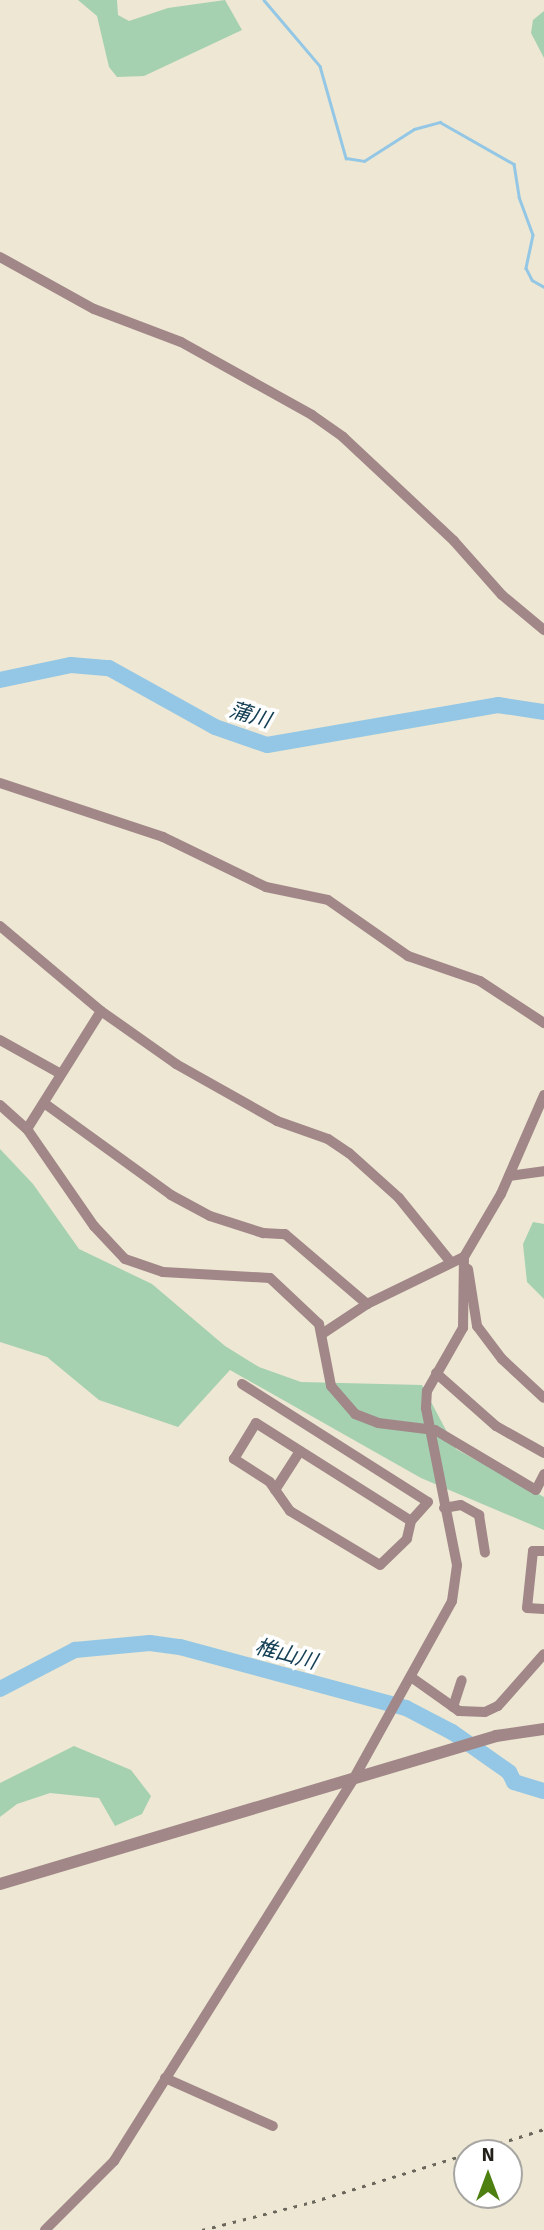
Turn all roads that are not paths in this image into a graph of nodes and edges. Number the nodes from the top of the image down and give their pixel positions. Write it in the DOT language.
graph roads {
  1 [pos="0,257"];
  2 [pos="544,630"];
  3 [pos="0,783"];
  4 [pos="0,926"];
  5 [pos="101,1010"];
  6 [pos="544,1023"];
  7 [pos="0,1040"];
  8 [pos="59,1073"];
  9 [pos="544,1095"];
  10 [pos="44,1103"];
  11 [pos="0,1104"];
  12 [pos="27,1129"];
  13 [pos="544,1171"];
  14 [pos="509,1176"];
  15 [pos="464,1257"];
  16 [pos="450,1260"];
  17 [pos="367,1304"];
  18 [pos="322,1334"];
  19 [pos="436,1373"];
  20 [pos="242,1384"];
  21 [pos="544,1398"];
  22 [pos="427,1429"];
  23 [pos="300,1451"];
  24 [pos="544,1453"];
  25 [pos="544,1474"];
  26 [pos="275,1490"];
  27 [pos="428,1502"];
  28 [pos="443,1503"];
  29 [pos="411,1521"];
  30 [pos="544,1551"];
  31 [pos="485,1553"];
  32 [pos="544,1609"];
  33 [pos="544,1654"];
  34 [pos="409,1680"];
  35 [pos="462,1680"];
  36 [pos="453,1707"];
  37 [pos="544,1729"];
  38 [pos="354,1778"];
  39 [pos="0,1884"];
  40 [pos="165,2078"];
  41 [pos="273,2126"];
  42 [pos="45,2230"];
  1 -- 2 [label="street"];
  3 -- 6 [label="street"];
  4 -- 5 [label="street"];
  5 -- 8 [label="street"];
  5 -- 16 [label="street"];
  7 -- 8 [label="street"];
  8 -- 10 [label="street"];
  9 -- 14 [label="street"];
  10 -- 12 [label="street"];
  10 -- 17 [label="street"];
  11 -- 12 [label="street"];
  12 -- 18 [label="street"];
  13 -- 14 [label="street"];
  14 -- 15 [label="street"];
  15 -- 16 [label="street"];
  15 -- 19 [label="street"];
  15 -- 21 [label="street"];
  16 -- 17 [label="street"];
  17 -- 18 [label="street"];
  18 -- 22 [label="street"];
  19 -- 22 [label="street"];
  19 -- 24 [label="street"];
  20 -- 27 [label="street"];
  22 -- 25 [label="street"];
  22 -- 28 [label="street"];
  23 -- 26 [label="street"];
  23 -- 26 [label="street"];
  23 -- 29 [label="street"];
  26 -- 29 [label="street"];
  27 -- 28 [label="street"];
  27 -- 29 [label="street"];
  28 -- 31 [label="street"];
  28 -- 34 [label="street"];
  30 -- 32 [label="street"];
  33 -- 36 [label="street"];
  34 -- 36 [label="street"];
  34 -- 38 [label="street"];
  35 -- 36 [label="street"];
  37 -- 38 [label="street"];
  38 -- 39 [label="street"];
  38 -- 40 [label="street"];
  40 -- 41 [label="street"];
  40 -- 42 [label="street"];
}
